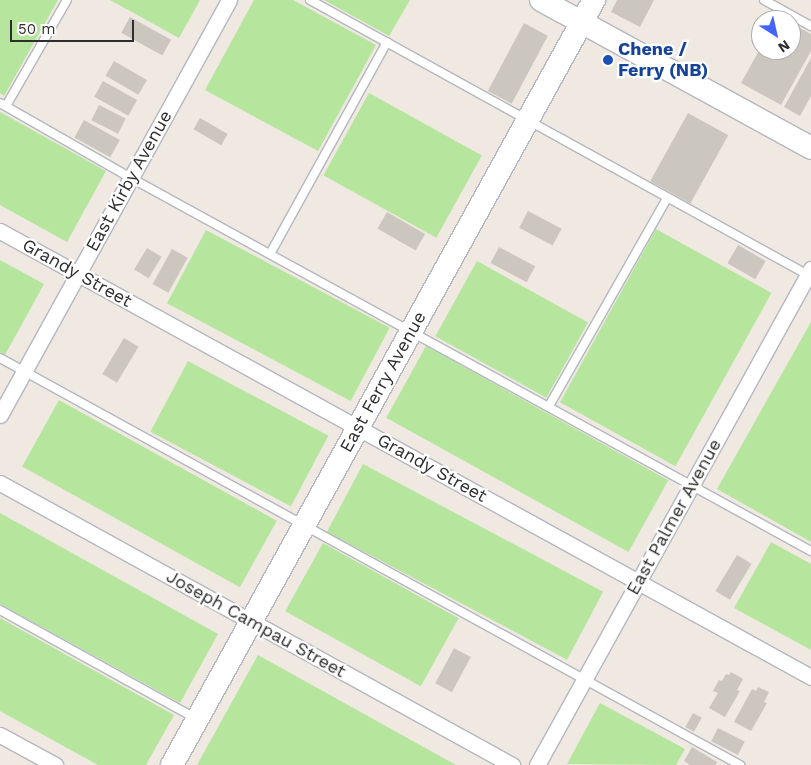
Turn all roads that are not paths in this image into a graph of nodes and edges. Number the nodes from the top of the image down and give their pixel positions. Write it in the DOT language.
graph roads {
  1 [pos="67,0"];
  2 [pos="229,0"];
  3 [pos="310,0"];
  4 [pos="541,0"];
  5 [pos="594,0"];
  6 [pos="764,0"];
  7 [pos="775,3"];
  8 [pos="582,22"];
  9 [pos="811,26"];
  10 [pos="387,42"];
  11 [pos="3,104"];
  12 [pos="527,121"];
  13 [pos="811,148"];
  14 [pos="131,178"];
  15 [pos="667,198"];
  16 [pos="0,231"];
  17 [pos="270,254"];
  18 [pos="810,273"];
  19 [pos="78,274"];
  20 [pos="411,331"];
  21 [pos="0,358"];
  22 [pos="24,371"];
  23 [pos="549,406"];
  24 [pos="0,415"];
  25 [pos="358,428"];
  26 [pos="0,483"];
  27 [pos="692,484"];
  28 [pos="304,525"];
  29 [pos="811,550"];
  30 [pos="638,582"];
  31 [pos="0,610"];
  32 [pos="251,621"];
  33 [pos="811,677"];
  34 [pos="584,680"];
  35 [pos="197,719"];
  36 [pos="0,735"];
  37 [pos="55,765"];
  38 [pos="172,765"];
  39 [pos="512,765"];
  40 [pos="537,765"];
  41 [pos="740,765"];
  1 -- 11 [label="lane"];
  2 -- 14 [label="street, East Kirby Avenue"];
  3 -- 10 [label="lane"];
  4 -- 8 [label="street"];
  5 -- 8 [label="street, East Ferry Avenue"];
  6 -- 7 [label="lane"];
  7 -- 9 [label="lane"];
  8 -- 12 [label="street, East Ferry Avenue"];
  8 -- 13 [label="street"];
  10 -- 12 [label="lane"];
  10 -- 17 [label="lane"];
  11 -- 14 [label="lane"];
  12 -- 15 [label="lane"];
  12 -- 20 [label="street, East Ferry Avenue"];
  14 -- 17 [label="lane"];
  14 -- 19 [label="street, East Kirby Avenue"];
  15 -- 18 [label="lane"];
  15 -- 23 [label="lane"];
  16 -- 19 [label="street, Grandy Street"];
  17 -- 20 [label="lane"];
  18 -- 27 [label="street, East Palmer Avenue"];
  19 -- 22 [label="street, East Kirby Avenue"];
  19 -- 25 [label="street, Grandy Street"];
  20 -- 23 [label="lane"];
  20 -- 25 [label="street, East Ferry Avenue"];
  21 -- 22 [label="lane"];
  22 -- 24 [label="street, East Kirby Avenue"];
  22 -- 28 [label="lane"];
  23 -- 27 [label="lane"];
  25 -- 28 [label="street, East Ferry Avenue"];
  25 -- 30 [label="street, Grandy Street"];
  26 -- 32 [label="street, Joseph Campau Street"];
  27 -- 29 [label="lane"];
  27 -- 30 [label="street, East Palmer Avenue"];
  28 -- 32 [label="street, East Ferry Avenue"];
  28 -- 34 [label="lane"];
  30 -- 33 [label="street, Grandy Street"];
  30 -- 34 [label="street, East Palmer Avenue"];
  31 -- 35 [label="lane"];
  32 -- 35 [label="street, East Ferry Avenue"];
  32 -- 39 [label="street, Joseph Campau Street"];
  34 -- 40 [label="street, East Palmer Avenue"];
  34 -- 41 [label="lane"];
  35 -- 38 [label="street, East Ferry Avenue"];
  36 -- 37 [label="street"];
}
